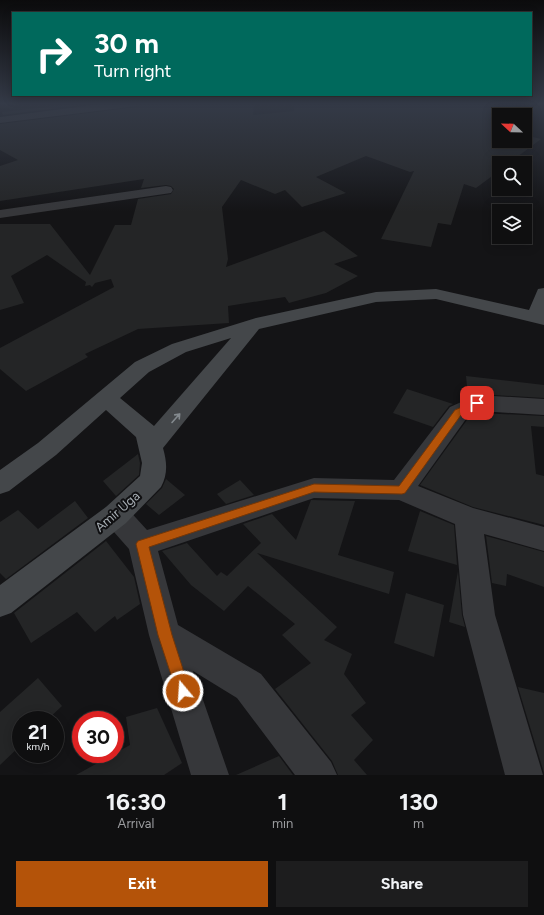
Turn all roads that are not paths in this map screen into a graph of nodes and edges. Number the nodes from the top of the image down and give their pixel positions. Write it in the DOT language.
graph roads {
  1 [pos="166,190"];
  2 [pos="0,214"];
  3 [pos="544,293"];
  4 [pos="540,318"];
  5 [pos="252,326"];
  6 [pos="106,398"];
  7 [pos="544,407"];
  8 [pos="150,447"];
  9 [pos="0,484"];
  10 [pos="402,490"];
  11 [pos="116,515"];
  12 [pos="468,518"];
  13 [pos="544,539"];
  14 [pos="142,544"];
  15 [pos="0,603"];
  16 [pos="165,635"];
  17 [pos="210,775"];
  18 [pos="318,775"];
  19 [pos="524,775"];
  1 -- 2 [label="street"];
  3 -- 4 [label="street"];
  4 -- 5 [label="street"];
  5 -- 6 [label="street"];
  8 -- 5 [label="street, one-way"];
  6 -- 8 [label="street, Amir Uga"];
  6 -- 9 [label="street"];
  7 -- 10 [label="street"];
  8 -- 11 [label="street, Amir Uga"];
  10 -- 12 [label="street"];
  10 -- 14 [label="street"];
  11 -- 14 [label="street"];
  11 -- 15 [label="street, Amir Uga"];
  12 -- 13 [label="street"];
  12 -- 19 [label="street"];
  14 -- 16 [label="street"];
  16 -- 17 [label="street"];
  16 -- 18 [label="street"];
}
